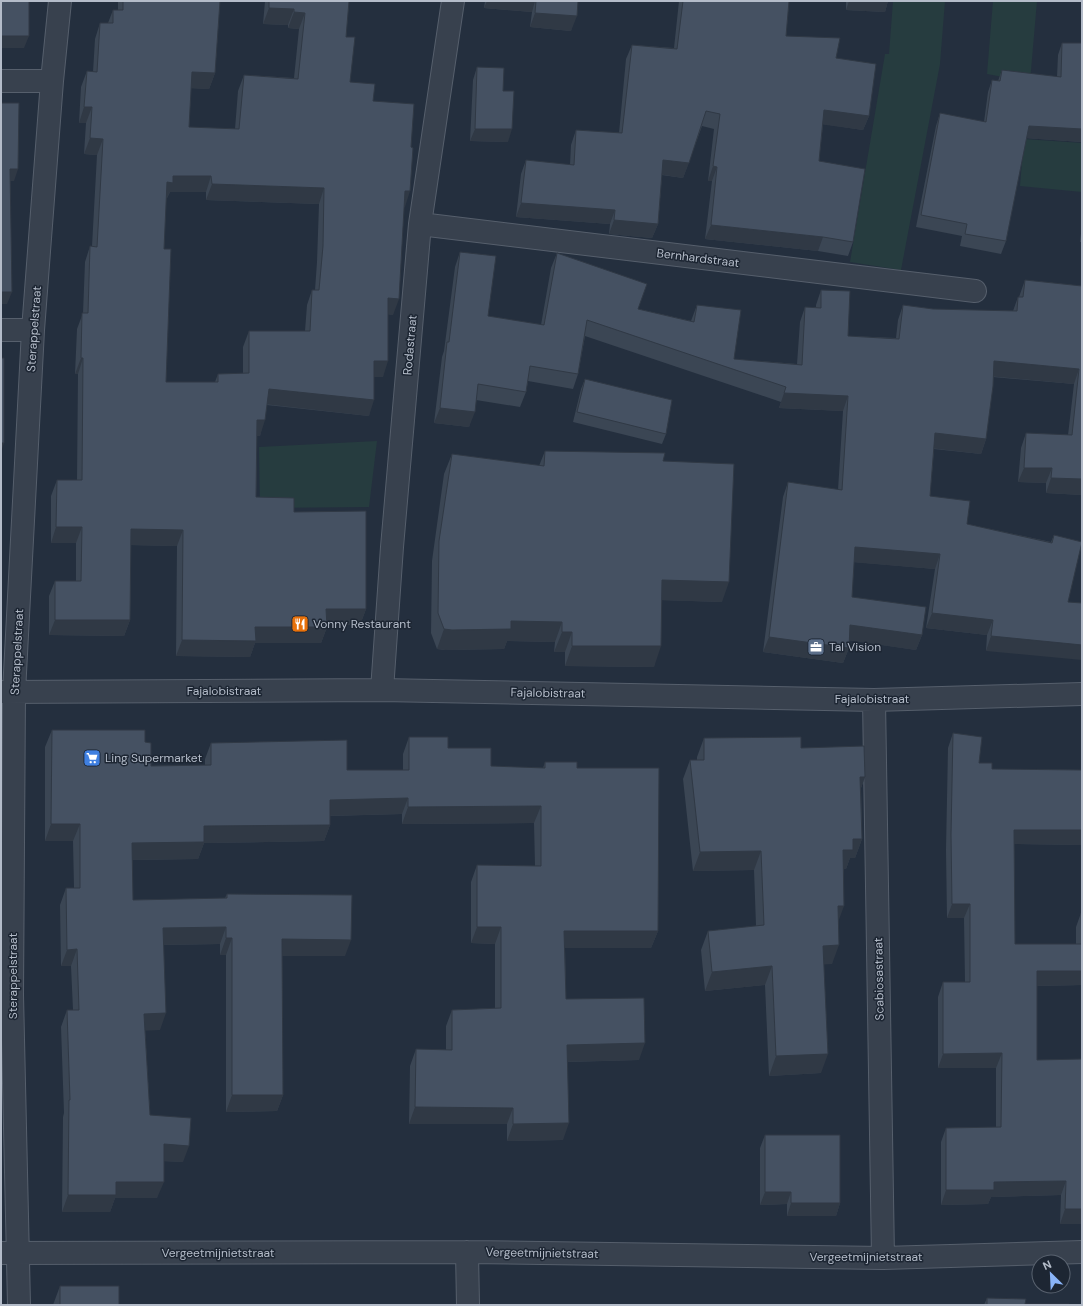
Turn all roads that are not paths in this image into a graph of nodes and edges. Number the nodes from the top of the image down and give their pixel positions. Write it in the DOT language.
graph roads {
  1 [pos="60,1"];
  2 [pos="453,1"];
  3 [pos="52,80"];
  4 [pos="1,81"];
  5 [pos="420,224"];
  6 [pos="975,291"];
  7 [pos="1,330"];
  8 [pos="33,330"];
  9 [pos="382,690"];
  10 [pos="8,692"];
  11 [pos="1082,694"];
  12 [pos="874,700"];
  13 [pos="7,995"];
  14 [pos="467,1252"];
  15 [pos="1082,1252"];
  16 [pos="10,1253"];
  17 [pos="883,1258"];
  18 [pos="18,1305"];
  19 [pos="468,1305"];
  1 -- 3 [label="street, Sterappelstraat"];
  2 -- 5 [label="street, Rodastraat"];
  3 -- 4 [label="street"];
  3 -- 8 [label="street, Sterappelstraat"];
  5 -- 6 [label="street, Bernhardstraat"];
  5 -- 9 [label="street, Rodastraat"];
  7 -- 8 [label="street"];
  8 -- 10 [label="street, Sterappelstraat"];
  9 -- 10 [label="street, Fajalobistraat"];
  9 -- 12 [label="street, Fajalobistraat"];
  10 -- 13 [label="street, Sterappelstraat"];
  11 -- 12 [label="street, Fajalobistraat"];
  12 -- 17 [label="street, Scabiosastraat"];
  13 -- 16 [label="street, Sterappelstraat"];
  14 -- 16 [label="street, Vergeetmijnietstraat"];
  14 -- 17 [label="street, Vergeetmijnietstraat"];
  14 -- 19 [label="street"];
  15 -- 17 [label="street, Vergeetmijnietstraat"];
  16 -- 18 [label="street, Sterappelstraat"];
}
